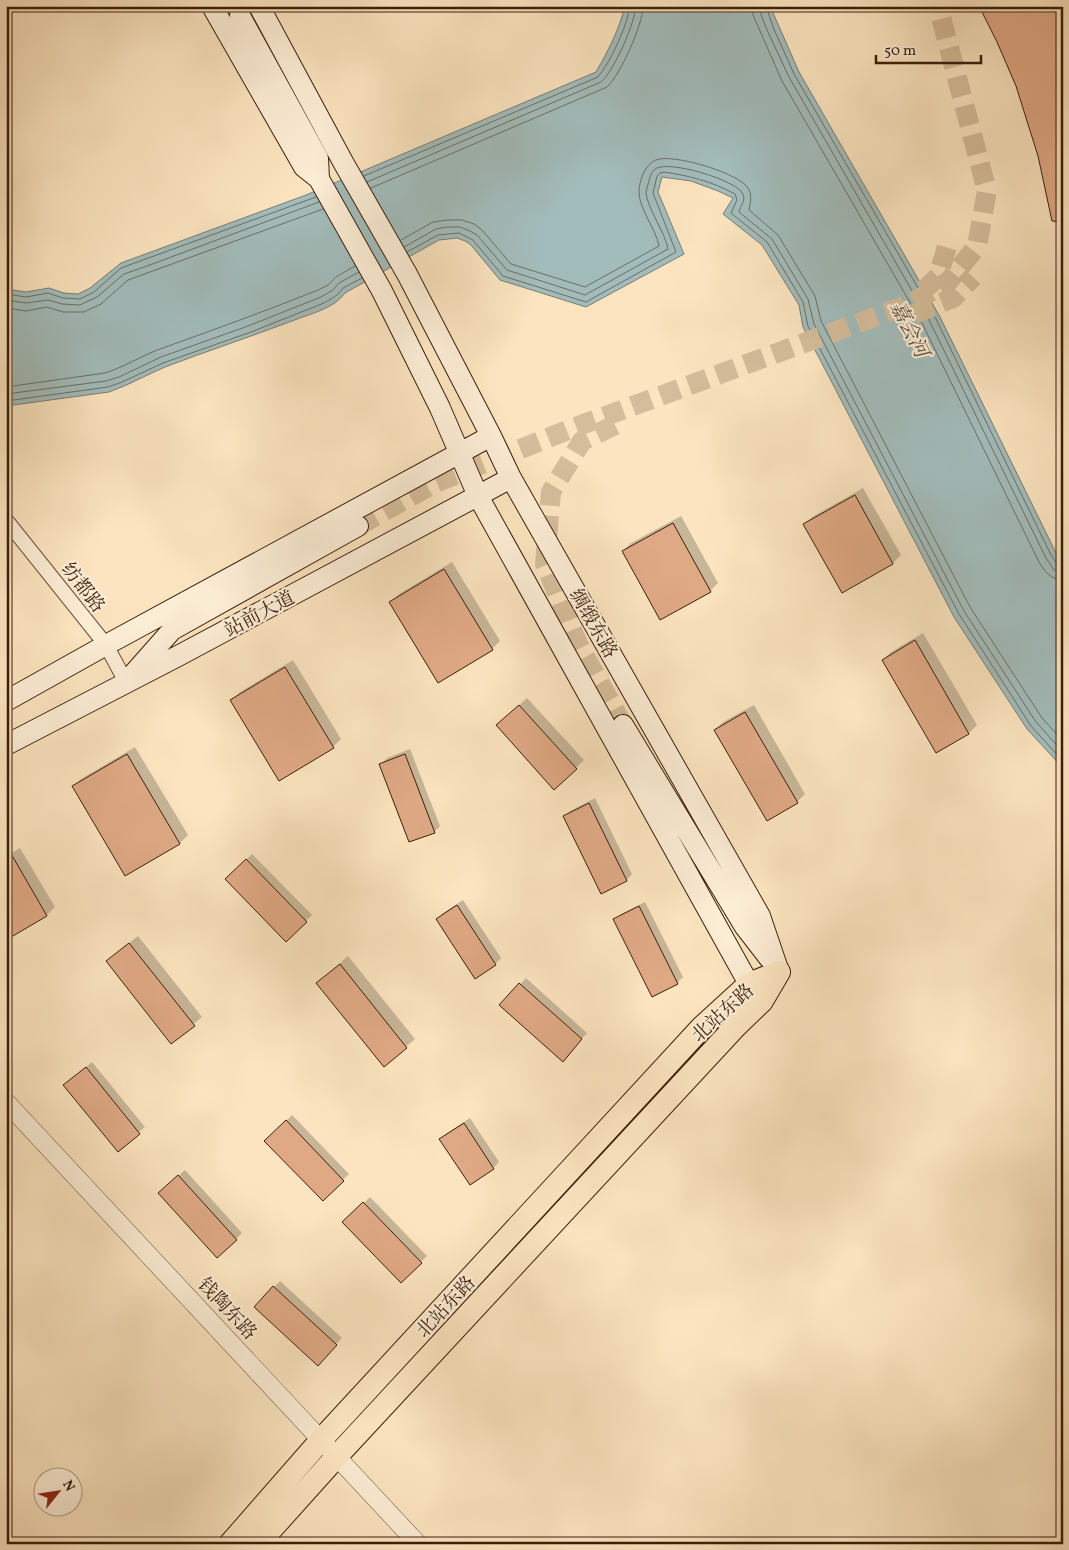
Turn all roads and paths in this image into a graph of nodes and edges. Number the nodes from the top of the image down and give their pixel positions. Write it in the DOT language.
graph roads {
  1 [pos="212,6"];
  2 [pos="260,6"];
  3 [pos="240,16"];
  4 [pos="320,179"];
  5 [pos="491,436"];
  6 [pos="460,454"];
  7 [pos="511,478"];
  8 [pos="478,496"];
  9 [pos="6,520"];
  10 [pos="358,526"];
  11 [pos="106,645"];
  12 [pos="126,682"];
  13 [pos="6,701"];
  14 [pos="623,725"];
  15 [pos="6,745"];
  16 [pos="779,972"];
  17 [pos="749,984"];
  18 [pos="6,1102"];
  19 [pos="329,1448"];
  20 [pos="230,1544"];
  21 [pos="258,1544"];
  22 [pos="418,1544"];
  1 -- 4 [label="main road"];
  2 -- 5 [label="main road, 绸缎东路"];
  3 -- 4 [label="main road"];
  4 -- 6 [label="main road, 绸缎东路"];
  5 -- 6 [label="main road"];
  5 -- 7 [label="main road, 绸缎东路"];
  6 -- 8 [label="main road, 绸缎东路"];
  6 -- 11 [label="main road"];
  7 -- 8 [label="main road, 站前大道"];
  7 -- 16 [label="main road, 绸缎东路"];
  8 -- 12 [label="main road, 站前大道"];
  8 -- 17 [label="main road, 绸缎东路"];
  9 -- 11 [label="street, 纺都路"];
  10 -- 12 [label="main road"];
  11 -- 12 [label="street, 纺都路"];
  11 -- 13 [label="main road"];
  12 -- 15 [label="main road, 站前大道"];
  14 -- 16 [label="main road"];
  16 -- 17 [label="main road, 北站东路"];
  16 -- 19 [label="main road, 北站东路"];
  17 -- 19 [label="main road, 北站东路"];
  18 -- 19 [label="street, 钱陶东路"];
  19 -- 20 [label="main road, 北站东路"];
  19 -- 21 [label="main road, 北站东路"];
  19 -- 22 [label="street, 钱陶东路"];
}
